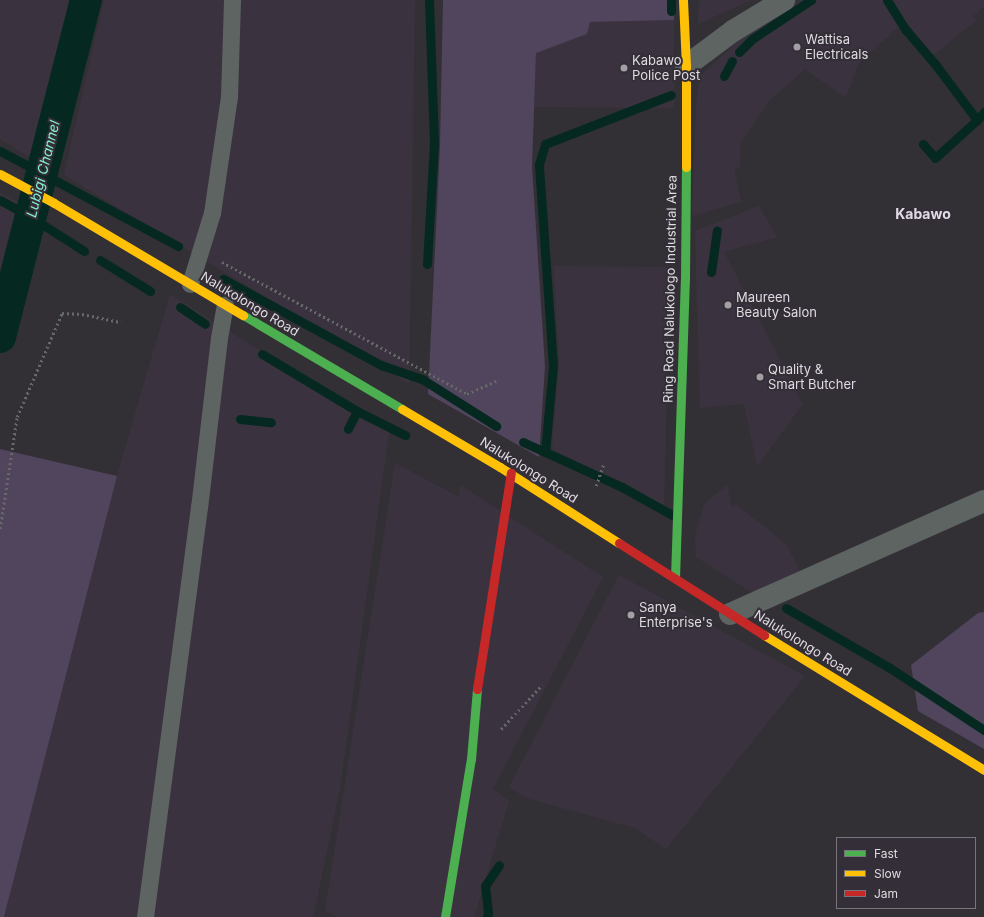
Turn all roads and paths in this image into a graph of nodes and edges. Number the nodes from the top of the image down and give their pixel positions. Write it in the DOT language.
graph roads {
  1 [pos="232,0"];
  2 [pos="683,0"];
  3 [pos="784,0"];
  4 [pos="686,66"];
  5 [pos="0,174"];
  6 [pos="200,250"];
  7 [pos="190,284"];
  8 [pos="225,305"];
  9 [pos="121,322"];
  10 [pos="499,380"];
  11 [pos="604,463"];
  12 [pos="511,473"];
  13 [pos="596,486"];
  14 [pos="984,501"];
  15 [pos="0,529"];
  16 [pos="675,578"];
  17 [pos="730,614"];
  18 [pos="542,685"];
  19 [pos="471,759"];
  20 [pos="984,770"];
  21 [pos="145,917"];
  22 [pos="445,917"];
  1 -- 6 [label="lane"];
  2 -- 4 [label="street, Ring Road Nalukologo Industrial Area"];
  3 -- 4 [label="street"];
  4 -- 16 [label="street, Ring Road Nalukologo Industrial Area"];
  5 -- 7 [label="street, Nalukolongo Road"];
  6 -- 7 [label="lane"];
  6 -- 10 [label="path"];
  7 -- 8 [label="street, Nalukolongo Road"];
  8 -- 12 [label="street, Nalukolongo Road"];
  8 -- 21 [label="lane"];
  9 -- 15 [label="path"];
  11 -- 13 [label="path"];
  12 -- 16 [label="street, Nalukolongo Road"];
  12 -- 19 [label="street"];
  14 -- 17 [label="street"];
  16 -- 17 [label="street, Nalukolongo Road"];
  17 -- 20 [label="street, Nalukolongo Road"];
  18 -- 19 [label="path"];
  19 -- 22 [label="street"];
}
